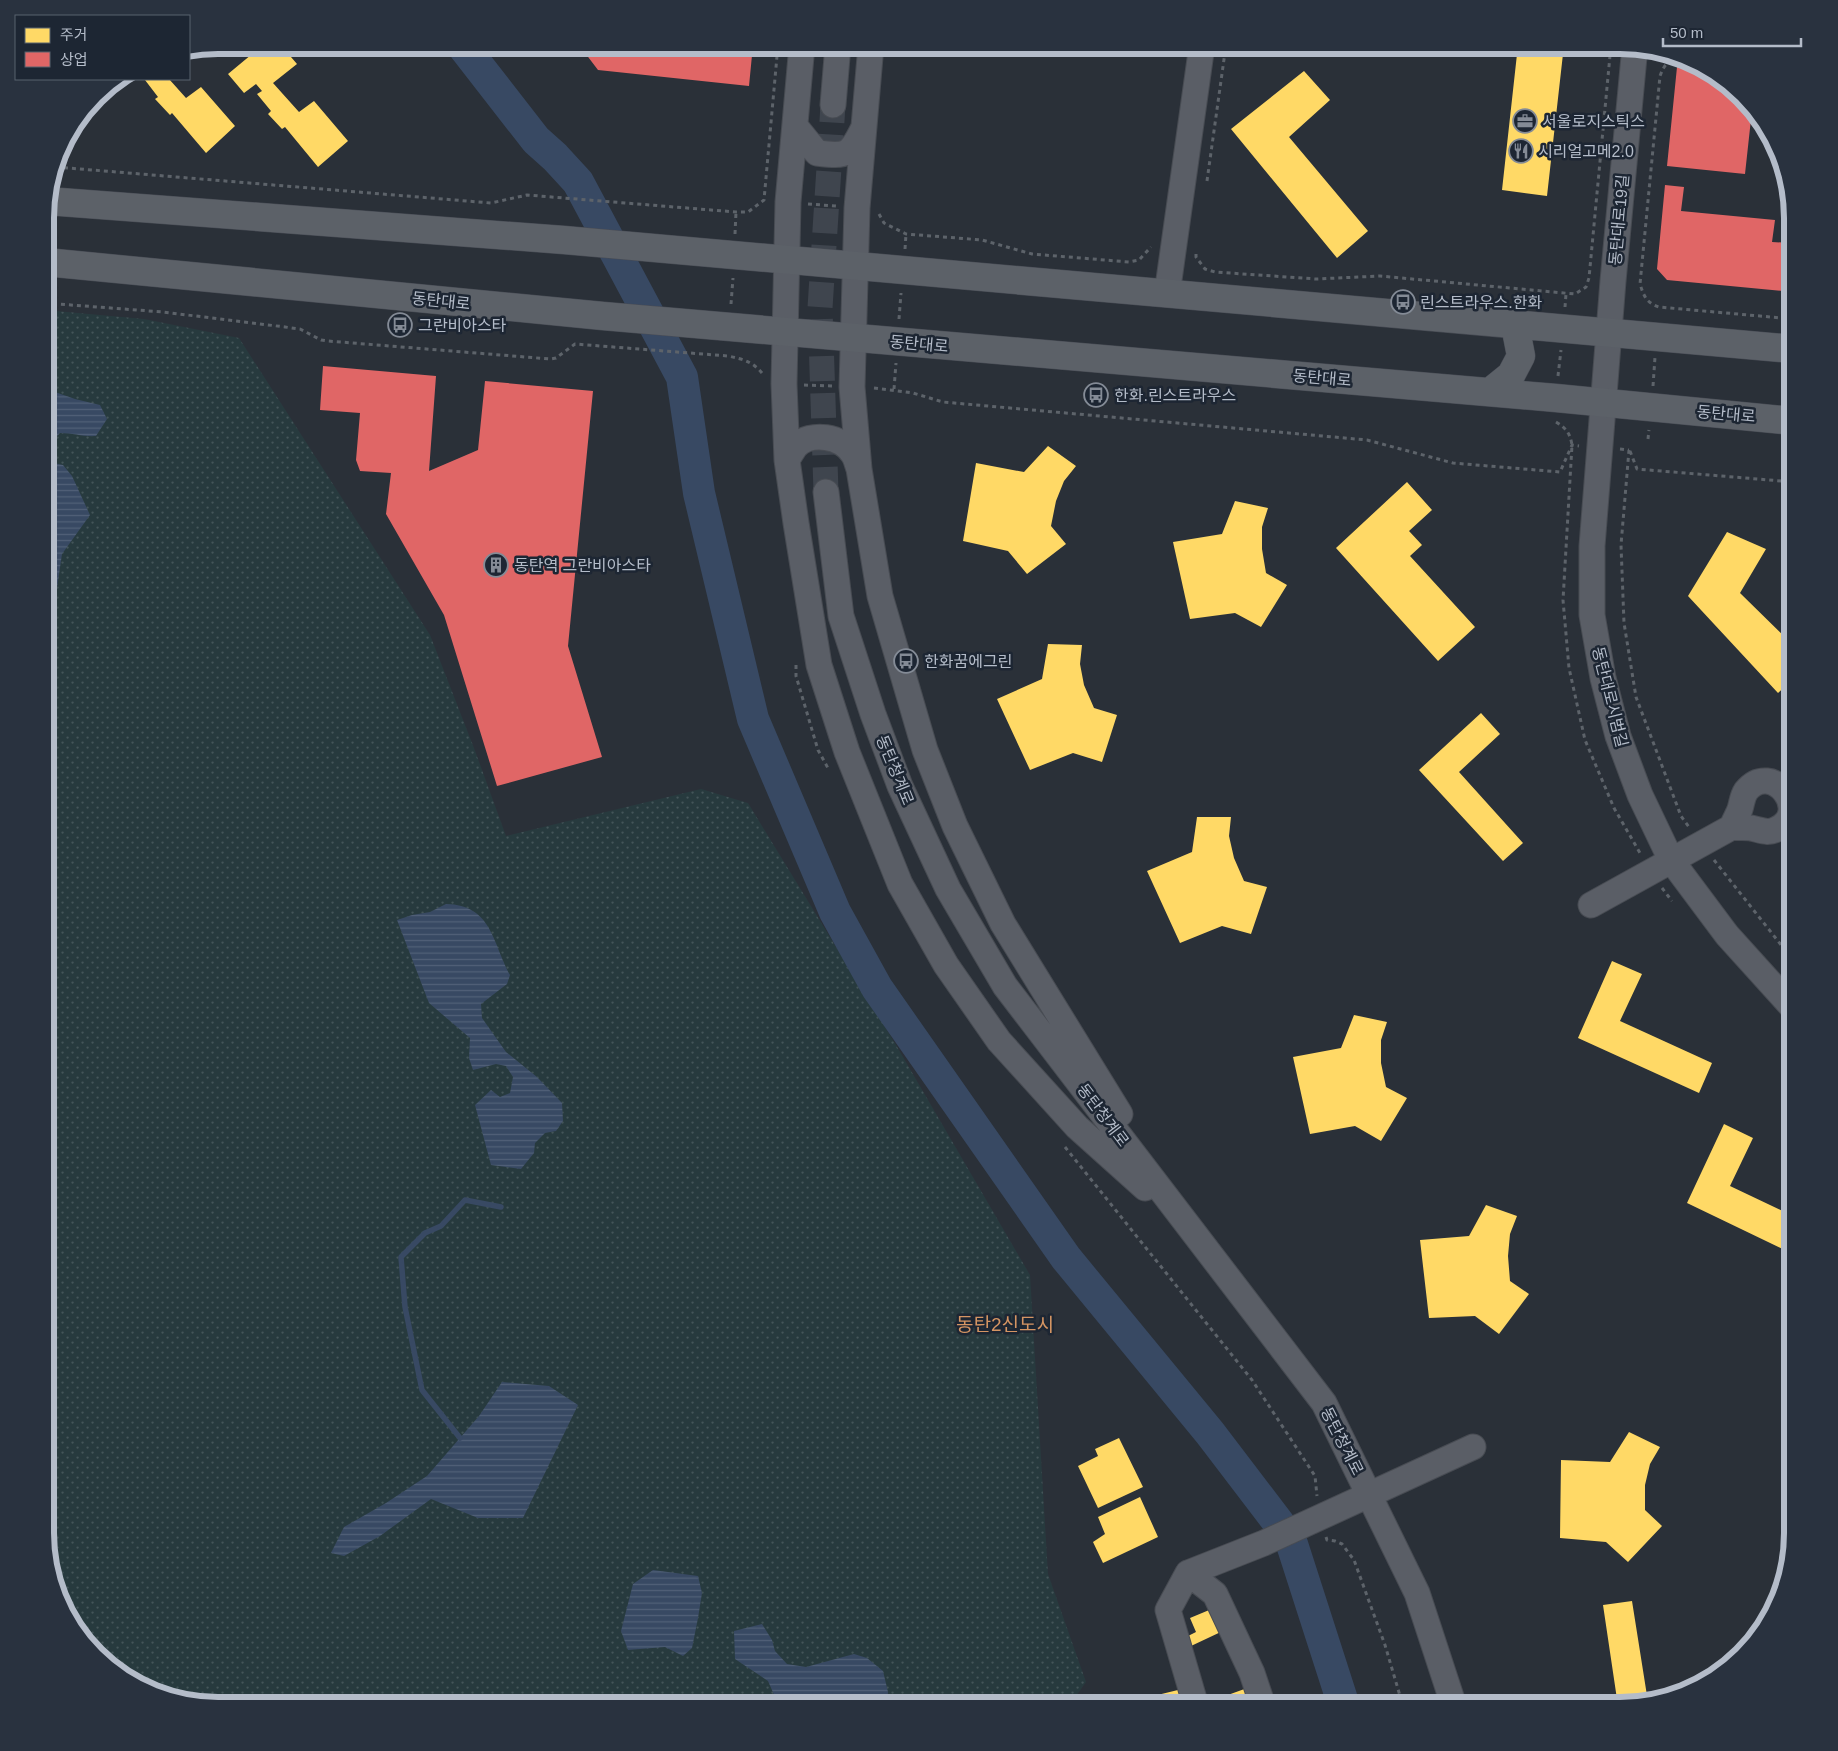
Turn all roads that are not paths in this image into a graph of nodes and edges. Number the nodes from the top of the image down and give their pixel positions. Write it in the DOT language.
graph roads {
  1 [pos="801,54"];
  2 [pos="837,54"];
  3 [pos="870,54"];
  4 [pos="1201,54"];
  5 [pos="1635,55"];
  6 [pos="833,105"];
  7 [pos="795,126"];
  8 [pos="864,126"];
  9 [pos="55,202"];
  10 [pos="786,260"];
  11 [pos="54,263"];
  12 [pos="854,266"];
  13 [pos="1167,294"];
  14 [pos="1515,325"];
  15 [pos="785,332"];
  16 [pos="1610,333"];
  17 [pos="853,338"];
  18 [pos="1784,349"];
  19 [pos="1490,392"];
  20 [pos="1604,403"];
  21 [pos="1784,420"];
  22 [pos="787,460"];
  23 [pos="859,469"];
  24 [pos="826,492"];
  25 [pos="1742,821"];
  26 [pos="1671,860"];
  27 [pos="1591,905"];
  28 [pos="1784,998"];
  29 [pos="1192,1231"];
  30 [pos="1473,1447"];
  31 [pos="1368,1494"];
  32 [pos="1188,1573"];
  33 [pos="1193,1697"];
  34 [pos="1260,1697"];
  35 [pos="1451,1697"];
  1 -- 7 [label="street"];
  2 -- 6 [label="street"];
  3 -- 8 [label="street"];
  4 -- 13 [label="street"];
  5 -- 16 [label="street, 동탄대로19길"];
  7 -- 8 [label="street"];
  7 -- 10 [label="street"];
  8 -- 12 [label="street"];
  9 -- 10 [label="main road"];
  10 -- 12 [label="main road"];
  10 -- 15 [label="street"];
  11 -- 15 [label="main road, 동탄대로"];
  12 -- 13 [label="main road"];
  12 -- 17 [label="street"];
  13 -- 14 [label="main road"];
  14 -- 16 [label="main road"];
  14 -- 19 [label="main road"];
  15 -- 17 [label="main road, 동탄대로"];
  15 -- 22 [label="street"];
  16 -- 18 [label="main road"];
  16 -- 20 [label="street, 동탄대로시범길"];
  17 -- 19 [label="main road, 동탄대로"];
  17 -- 23 [label="street"];
  19 -- 20 [label="main road, 동탄대로"];
  20 -- 21 [label="main road, 동탄대로"];
  20 -- 26 [label="street, 동탄대로시범길"];
  22 -- 23 [label="street"];
  22 -- 29 [label="street"];
  23 -- 29 [label="street"];
  24 -- 29 [label="street, 동탄청계로"];
  25 -- 26 [label="street"];
  26 -- 27 [label="street"];
  26 -- 28 [label="street, 동탄대로시범길"];
  29 -- 31 [label="street, 동탄청계로"];
  30 -- 31 [label="street"];
  31 -- 32 [label="street"];
  31 -- 35 [label="street, 동탄청계로"];
  32 -- 33 [label="street"];
  32 -- 34 [label="street"];
}
